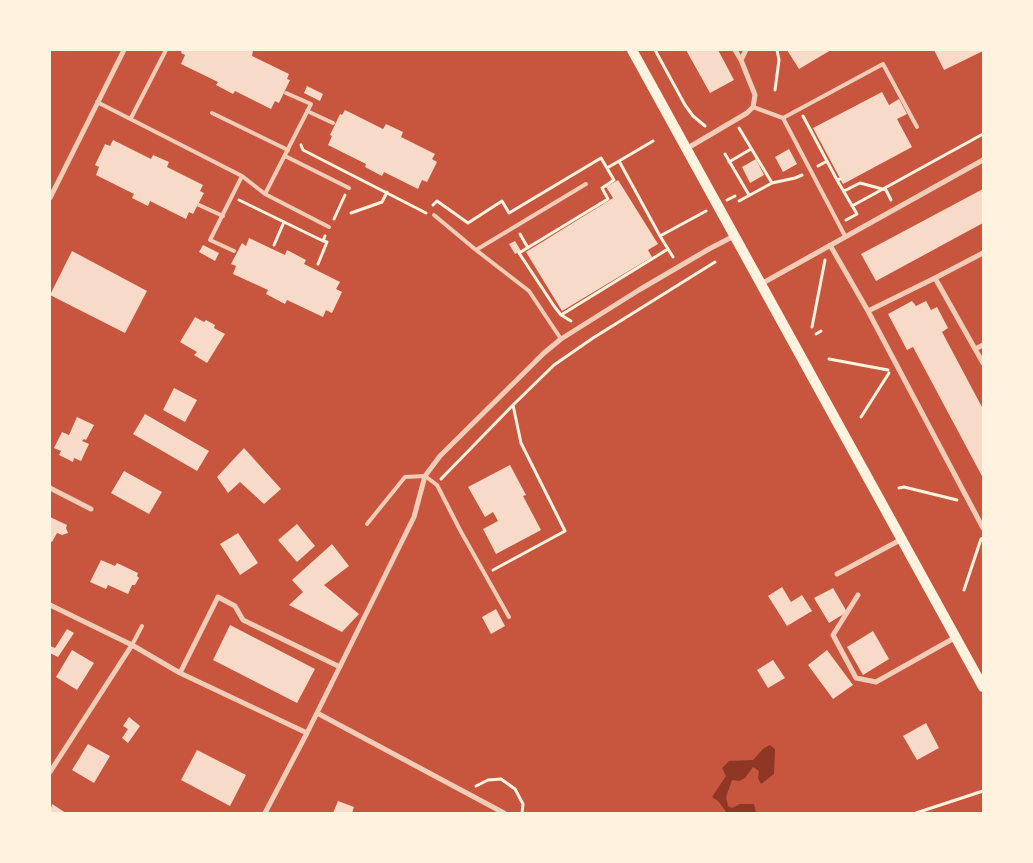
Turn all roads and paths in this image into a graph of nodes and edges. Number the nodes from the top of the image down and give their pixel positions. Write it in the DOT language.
graph roads {
  1 [pos="124,50"];
  2 [pos="166,50"];
  3 [pos="632,50"];
  4 [pos="655,50"];
  5 [pos="735,50"];
  6 [pos="746,50"];
  7 [pos="777,50"];
  8 [pos="741,60"];
  9 [pos="775,90"];
  10 [pos="286,93"];
  11 [pos="97,102"];
  12 [pos="753,107"];
  13 [pos="799,109"];
  14 [pos="307,111"];
  15 [pos="212,113"];
  16 [pos="131,118"];
  17 [pos="783,118"];
  18 [pos="734,121"];
  19 [pos="333,123"];
  20 [pos="918,127"];
  21 [pos="983,134"];
  22 [pos="710,135"];
  23 [pos="304,138"];
  24 [pos="653,141"];
  25 [pos="686,149"];
  26 [pos="751,149"];
  27 [pos="288,150"];
  28 [pos="725,154"];
  29 [pos="284,156"];
  30 [pos="983,160"];
  31 [pos="619,161"];
  32 [pos="827,161"];
  33 [pos="729,162"];
  34 [pos="607,168"];
  35 [pos="810,170"];
  36 [pos="242,176"];
  37 [pos="772,183"];
  38 [pos="586,184"];
  39 [pos="349,188"];
  40 [pos="881,190"];
  41 [pos="844,191"];
  42 [pos="387,192"];
  43 [pos="265,194"];
  44 [pos="749,195"];
  45 [pos="735,196"];
  46 [pos="50,198"];
  47 [pos="739,201"];
  48 [pos="718,204"];
  49 [pos="199,205"];
  50 [pos="852,206"];
  51 [pos="895,208"];
  52 [pos="352,213"];
  53 [pos="223,216"];
  54 [pos="434,216"];
  55 [pos="284,222"];
  56 [pos="839,224"];
  57 [pos="330,227"];
  58 [pos="735,235"];
  59 [pos="660,236"];
  60 [pos="845,236"];
  61 [pos="322,241"];
  62 [pos="274,245"];
  63 [pos="830,245"];
  64 [pos="668,248"];
  65 [pos="476,250"];
  66 [pos="234,251"];
  67 [pos="983,253"];
  68 [pos="673,257"];
  69 [pos="715,262"];
  70 [pos="318,264"];
  71 [pos="822,269"];
  72 [pos="627,274"];
  73 [pos="630,278"];
  74 [pos="935,278"];
  75 [pos="761,284"];
  76 [pos="868,312"];
  77 [pos="561,315"];
  78 [pos="571,321"];
  79 [pos="812,327"];
  80 [pos="821,331"];
  81 [pos="816,334"];
  82 [pos="561,339"];
  83 [pos="983,345"];
  84 [pos="975,349"];
  85 [pos="829,359"];
  86 [pos="983,363"];
  87 [pos="513,405"];
  88 [pos="861,417"];
  89 [pos="425,476"];
  90 [pos="437,485"];
  91 [pos="50,488"];
  92 [pos="900,488"];
  93 [pos="968,499"];
  94 [pos="91,509"];
  95 [pos="367,524"];
  96 [pos="983,528"];
  97 [pos="983,538"];
  98 [pos="902,539"];
  99 [pos="485,574"];
  100 [pos="837,574"];
  101 [pos="964,590"];
  102 [pos="858,595"];
  103 [pos="50,605"];
  104 [pos="509,617"];
  105 [pos="142,626"];
  106 [pos="956,637"];
  107 [pos="132,645"];
  108 [pos="340,667"];
  109 [pos="180,673"];
  110 [pos="983,687"];
  111 [pos="317,713"];
  112 [pos="307,733"];
  113 [pos="50,772"];
  114 [pos="983,791"];
  115 [pos="465,792"];
  116 [pos="265,813"];
  117 [pos="504,813"];
  118 [pos="522,813"];
  119 [pos="916,813"];
  1 -- 11 [label="street"];
  2 -- 16 [label="lane"];
  3 -- 25 [label="main road"];
  4 -- 22 [label="path"];
  5 -- 8 [label="street"];
  6 -- 8 [label="street"];
  7 -- 9 [label="path"];
  8 -- 12 [label="street"];
  10 -- 14 [label="lane"];
  11 -- 16 [label="lane"];
  11 -- 46 [label="street"];
  12 -- 17 [label="lane"];
  12 -- 18 [label="street"];
  13 -- 17 [label="lane"];
  13 -- 20 [label="lane"];
  13 -- 32 [label="path"];
  14 -- 19 [label="lane"];
  14 -- 27 [label="lane"];
  15 -- 27 [label="lane"];
  16 -- 36 [label="lane"];
  17 -- 35 [label="lane"];
  18 -- 22 [label="street"];
  18 -- 26 [label="path"];
  21 -- 40 [label="path"];
  22 -- 25 [label="street"];
  23 -- 42 [label="path"];
  24 -- 31 [label="path"];
  25 -- 48 [label="main road"];
  26 -- 33 [label="path"];
  26 -- 37 [label="path"];
  27 -- 29 [label="lane"];
  28 -- 33 [label="path"];
  29 -- 39 [label="lane"];
  29 -- 43 [label="lane"];
  30 -- 51 [label="street"];
  31 -- 34 [label="path"];
  31 -- 59 [label="path"];
  32 -- 35 [label="path"];
  32 -- 41 [label="path"];
  33 -- 44 [label="path"];
  34 -- 42 [label="path"];
  34 -- 77 [label="path"];
  35 -- 37 [label="path"];
  35 -- 56 [label="lane"];
  36 -- 43 [label="lane"];
  36 -- 53 [label="lane"];
  37 -- 44 [label="path"];
  38 -- 65 [label="lane"];
  40 -- 41 [label="path"];
  40 -- 50 [label="path"];
  40 -- 51 [label="path"];
  41 -- 50 [label="path"];
  42 -- 52 [label="path"];
  43 -- 57 [label="lane"];
  44 -- 47 [label="path"];
  45 -- 48 [label="path"];
  48 -- 58 [label="main road"];
  48 -- 59 [label="path"];
  49 -- 53 [label="lane"];
  50 -- 56 [label="path"];
  51 -- 60 [label="street"];
  53 -- 66 [label="lane"];
  54 -- 65 [label="lane"];
  55 -- 62 [label="path"];
  56 -- 60 [label="lane"];
  58 -- 75 [label="main road"];
  58 -- 82 [label="street"];
  59 -- 64 [label="path"];
  60 -- 63 [label="street"];
  61 -- 70 [label="path"];
  63 -- 75 [label="street"];
  63 -- 76 [label="street"];
  64 -- 68 [label="path"];
  64 -- 72 [label="path"];
  65 -- 82 [label="lane"];
  67 -- 74 [label="street"];
  69 -- 87 [label="path"];
  71 -- 79 [label="path"];
  72 -- 73 [label="path"];
  72 -- 77 [label="path"];
  74 -- 76 [label="street"];
  74 -- 84 [label="street"];
  75 -- 98 [label="main road"];
  76 -- 93 [label="street"];
  77 -- 78 [label="path"];
  80 -- 81 [label="path"];
  82 -- 89 [label="street"];
  83 -- 84 [label="street"];
  84 -- 86 [label="street"];
  85 -- 88 [label="path"];
  87 -- 90 [label="path"];
  87 -- 99 [label="path"];
  89 -- 90 [label="lane"];
  89 -- 95 [label="lane"];
  89 -- 108 [label="street"];
  90 -- 99 [label="lane"];
  91 -- 94 [label="street"];
  92 -- 93 [label="path"];
  93 -- 96 [label="street"];
  97 -- 101 [label="path"];
  98 -- 100 [label="street"];
  98 -- 106 [label="main road"];
  99 -- 104 [label="lane"];
  102 -- 106 [label="street"];
  103 -- 107 [label="street"];
  105 -- 107 [label="lane"];
  106 -- 110 [label="main road"];
  107 -- 109 [label="street"];
  107 -- 113 [label="street"];
  108 -- 109 [label="street"];
  108 -- 111 [label="street"];
  109 -- 112 [label="street"];
  111 -- 112 [label="street"];
  111 -- 115 [label="street"];
  112 -- 116 [label="street"];
  114 -- 119 [label="path"];
  115 -- 117 [label="street"];
  115 -- 118 [label="path"];
}
